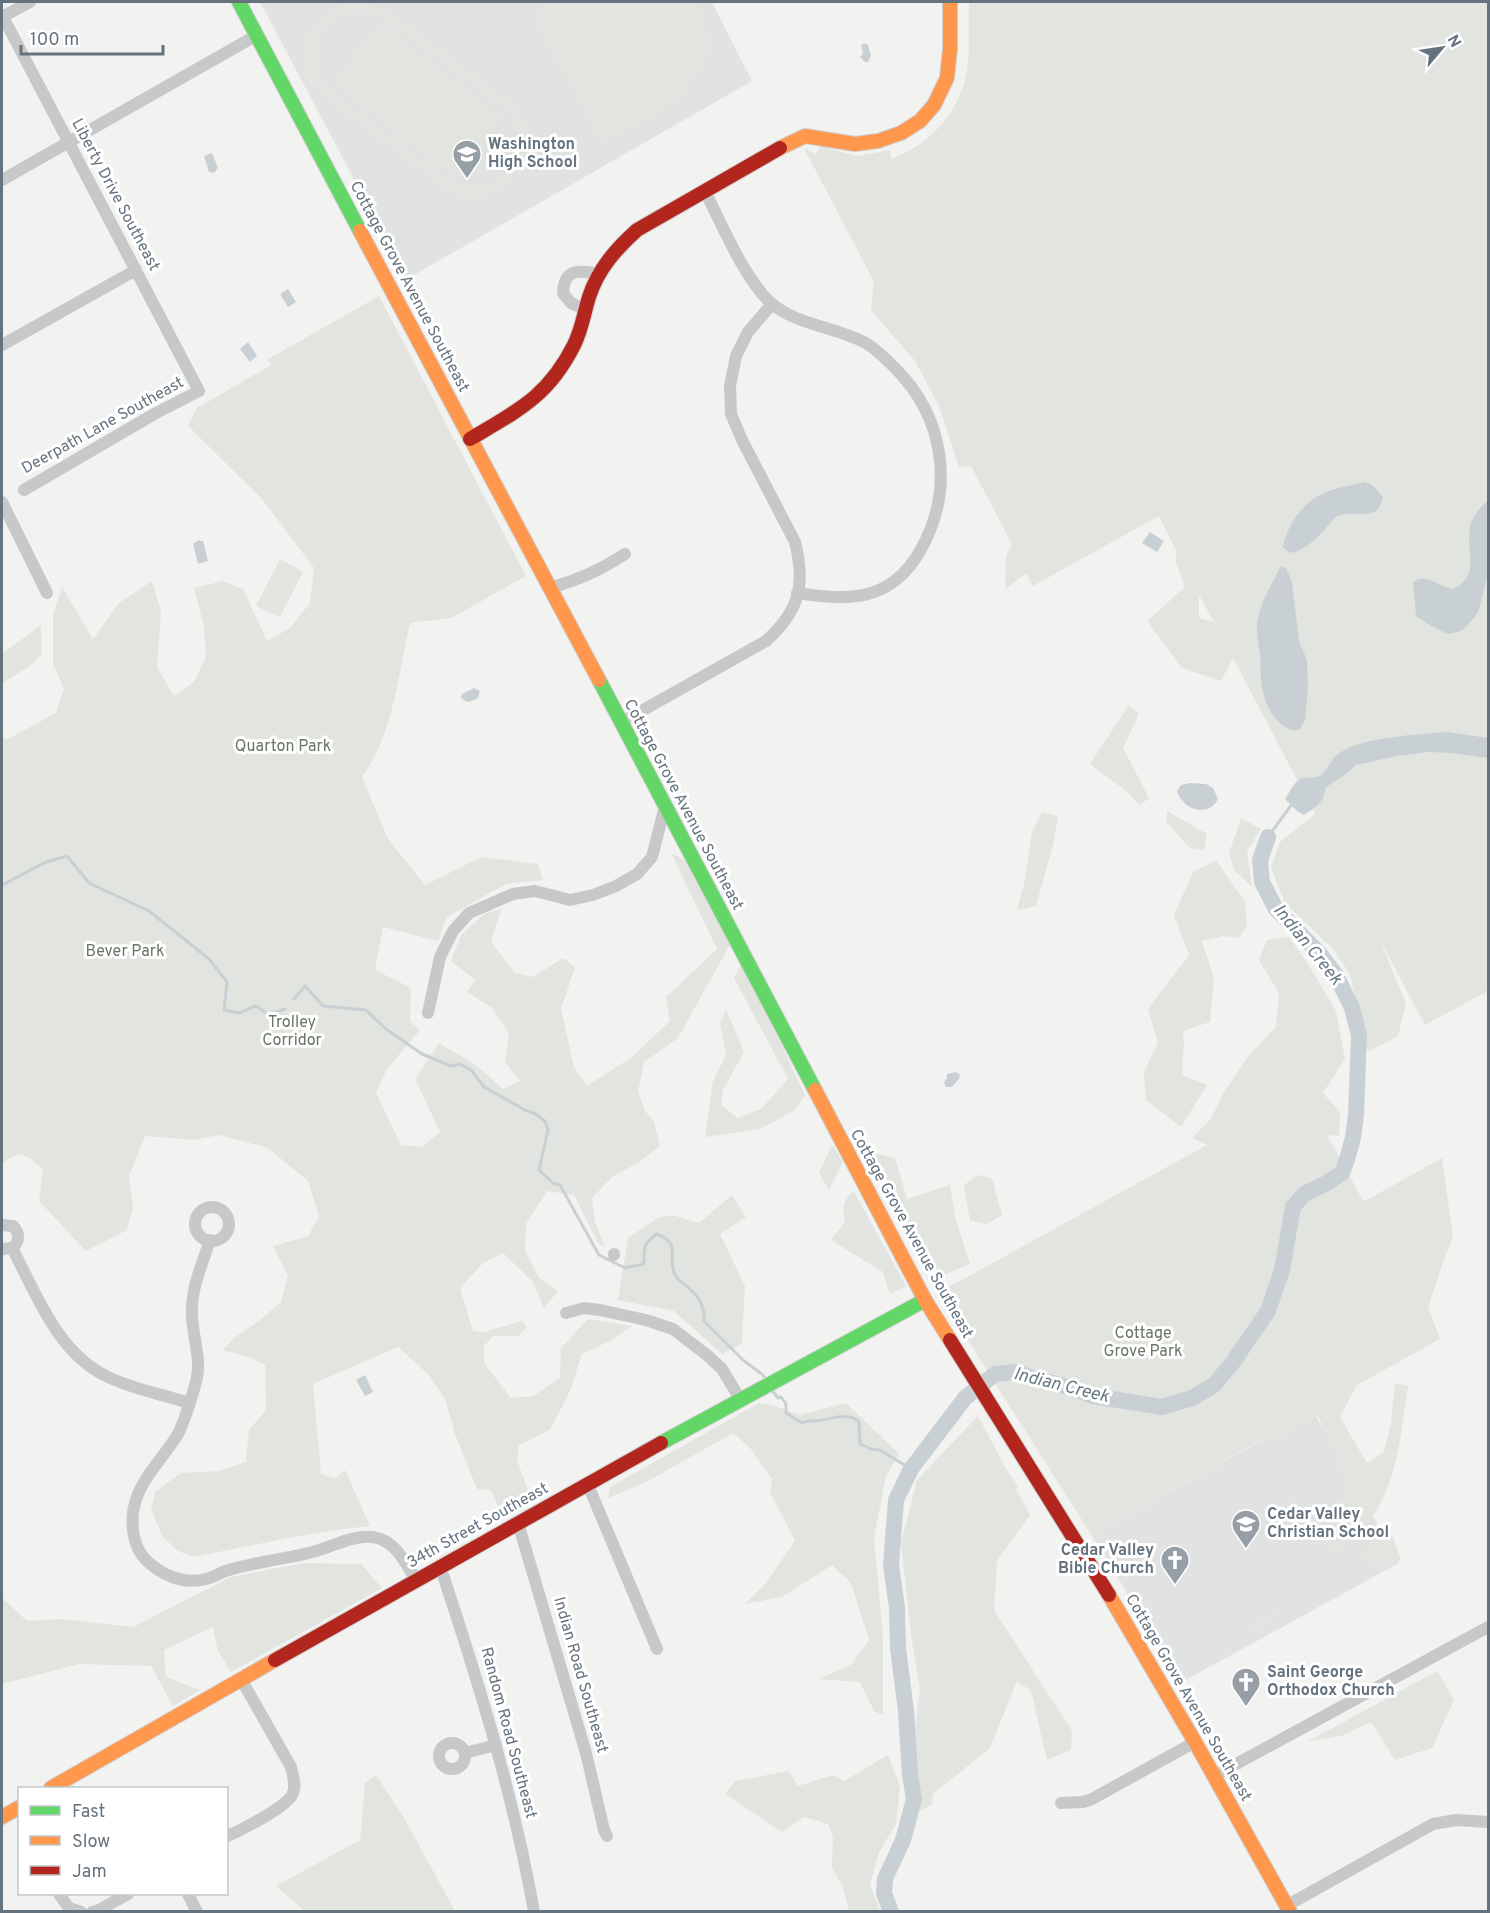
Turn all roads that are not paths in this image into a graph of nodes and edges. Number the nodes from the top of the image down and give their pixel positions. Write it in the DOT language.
graph roads {
  1 [pos="30,2"];
  2 [pos="239,2"];
  3 [pos="950,2"];
  4 [pos="2,16"];
  5 [pos="257,35"];
  6 [pos="69,142"];
  7 [pos="2,180"];
  8 [pos="705,191"];
  9 [pos="136,270"];
  10 [pos="599,274"];
  11 [pos="772,304"];
  12 [pos="586,310"];
  13 [pos="2,345"];
  14 [pos="200,392"];
  15 [pos="470,439"];
  16 [pos="24,490"];
  17 [pos="2,502"];
  18 [pos="625,554"];
  19 [pos="549,588"];
  20 [pos="47,593"];
  21 [pos="797,593"];
  22 [pos="620,723"];
  23 [pos="666,806"];
  24 [pos="428,1013"];
  25 [pos="2,1225"];
  26 [pos="210,1240"];
  27 [pos="7,1249"];
  28 [pos="925,1300"];
  29 [pos="566,1313"];
  30 [pos="740,1399"];
  31 [pos="189,1403"];
  32 [pos="588,1485"];
  33 [pos="518,1523"];
  34 [pos="439,1567"];
  35 [pos="416,1580"];
  36 [pos="1488,1627"];
  37 [pos="657,1649"];
  38 [pos="242,1679"];
  39 [pos="1195,1742"];
  40 [pos="496,1745"];
  41 [pos="465,1753"];
  42 [pos="1214,1776"];
  43 [pos="53,1787"];
  44 [pos="1061,1803"];
  45 [pos="1488,1822"];
  46 [pos="607,1836"];
  47 [pos="228,1837"];
  48 [pos="60,1895"];
  49 [pos="125,1895"];
  50 [pos="189,1895"];
  51 [pos="1288,1909"];
  52 [pos="81,1911"];
  53 [pos="92,1911"];
  54 [pos="197,1911"];
  55 [pos="534,1911"];
  1 -- 4 [label="street"];
  2 -- 5 [label="main road, Cottage Grove Avenue Southeast"];
  3 -- 8 [label="main road"];
  4 -- 6 [label="street, Liberty Drive Southeast"];
  5 -- 6 [label="street"];
  5 -- 15 [label="main road, Cottage Grove Avenue Southeast"];
  6 -- 7 [label="street"];
  6 -- 9 [label="street, Liberty Drive Southeast"];
  8 -- 10 [label="main road"];
  8 -- 11 [label="street"];
  9 -- 13 [label="street"];
  9 -- 14 [label="street, Liberty Drive Southeast"];
  10 -- 12 [label="main road"];
  10 -- 12 [label="street"];
  11 -- 21 [label="street"];
  11 -- 21 [label="street"];
  12 -- 15 [label="main road"];
  14 -- 16 [label="street, Deerpath Lane Southeast"];
  15 -- 19 [label="main road, Cottage Grove Avenue Southeast"];
  17 -- 20 [label="street"];
  18 -- 19 [label="street"];
  19 -- 22 [label="main road, Cottage Grove Avenue Southeast"];
  21 -- 22 [label="street"];
  22 -- 23 [label="main road, Cottage Grove Avenue Southeast"];
  23 -- 24 [label="street"];
  23 -- 28 [label="main road, Cottage Grove Avenue Southeast"];
  25 -- 27 [label="street"];
  26 -- 31 [label="street"];
  27 -- 31 [label="street"];
  28 -- 30 [label="main road, 34th Street Southeast"];
  28 -- 39 [label="main road, Cottage Grove Avenue Southeast"];
  29 -- 30 [label="street"];
  30 -- 32 [label="main road, 34th Street Southeast"];
  31 -- 35 [label="street"];
  32 -- 33 [label="main road, 34th Street Southeast"];
  32 -- 37 [label="street"];
  33 -- 34 [label="main road, 34th Street Southeast"];
  33 -- 46 [label="street, Indian Road Southeast"];
  34 -- 35 [label="main road, 34th Street Southeast"];
  34 -- 40 [label="street, Random Road Southeast"];
  35 -- 38 [label="main road, 34th Street Southeast"];
  36 -- 42 [label="street"];
  38 -- 43 [label="main road, 34th Street Southeast"];
  38 -- 47 [label="street"];
  39 -- 42 [label="main road, Cottage Grove Avenue Southeast"];
  39 -- 44 [label="street"];
  40 -- 41 [label="street"];
  40 -- 55 [label="street, Random Road Southeast"];
  42 -- 51 [label="main road, Cottage Grove Avenue Southeast"];
  45 -- 51 [label="street"];
  48 -- 52 [label="street"];
  49 -- 53 [label="street"];
  50 -- 54 [label="street"];
}
